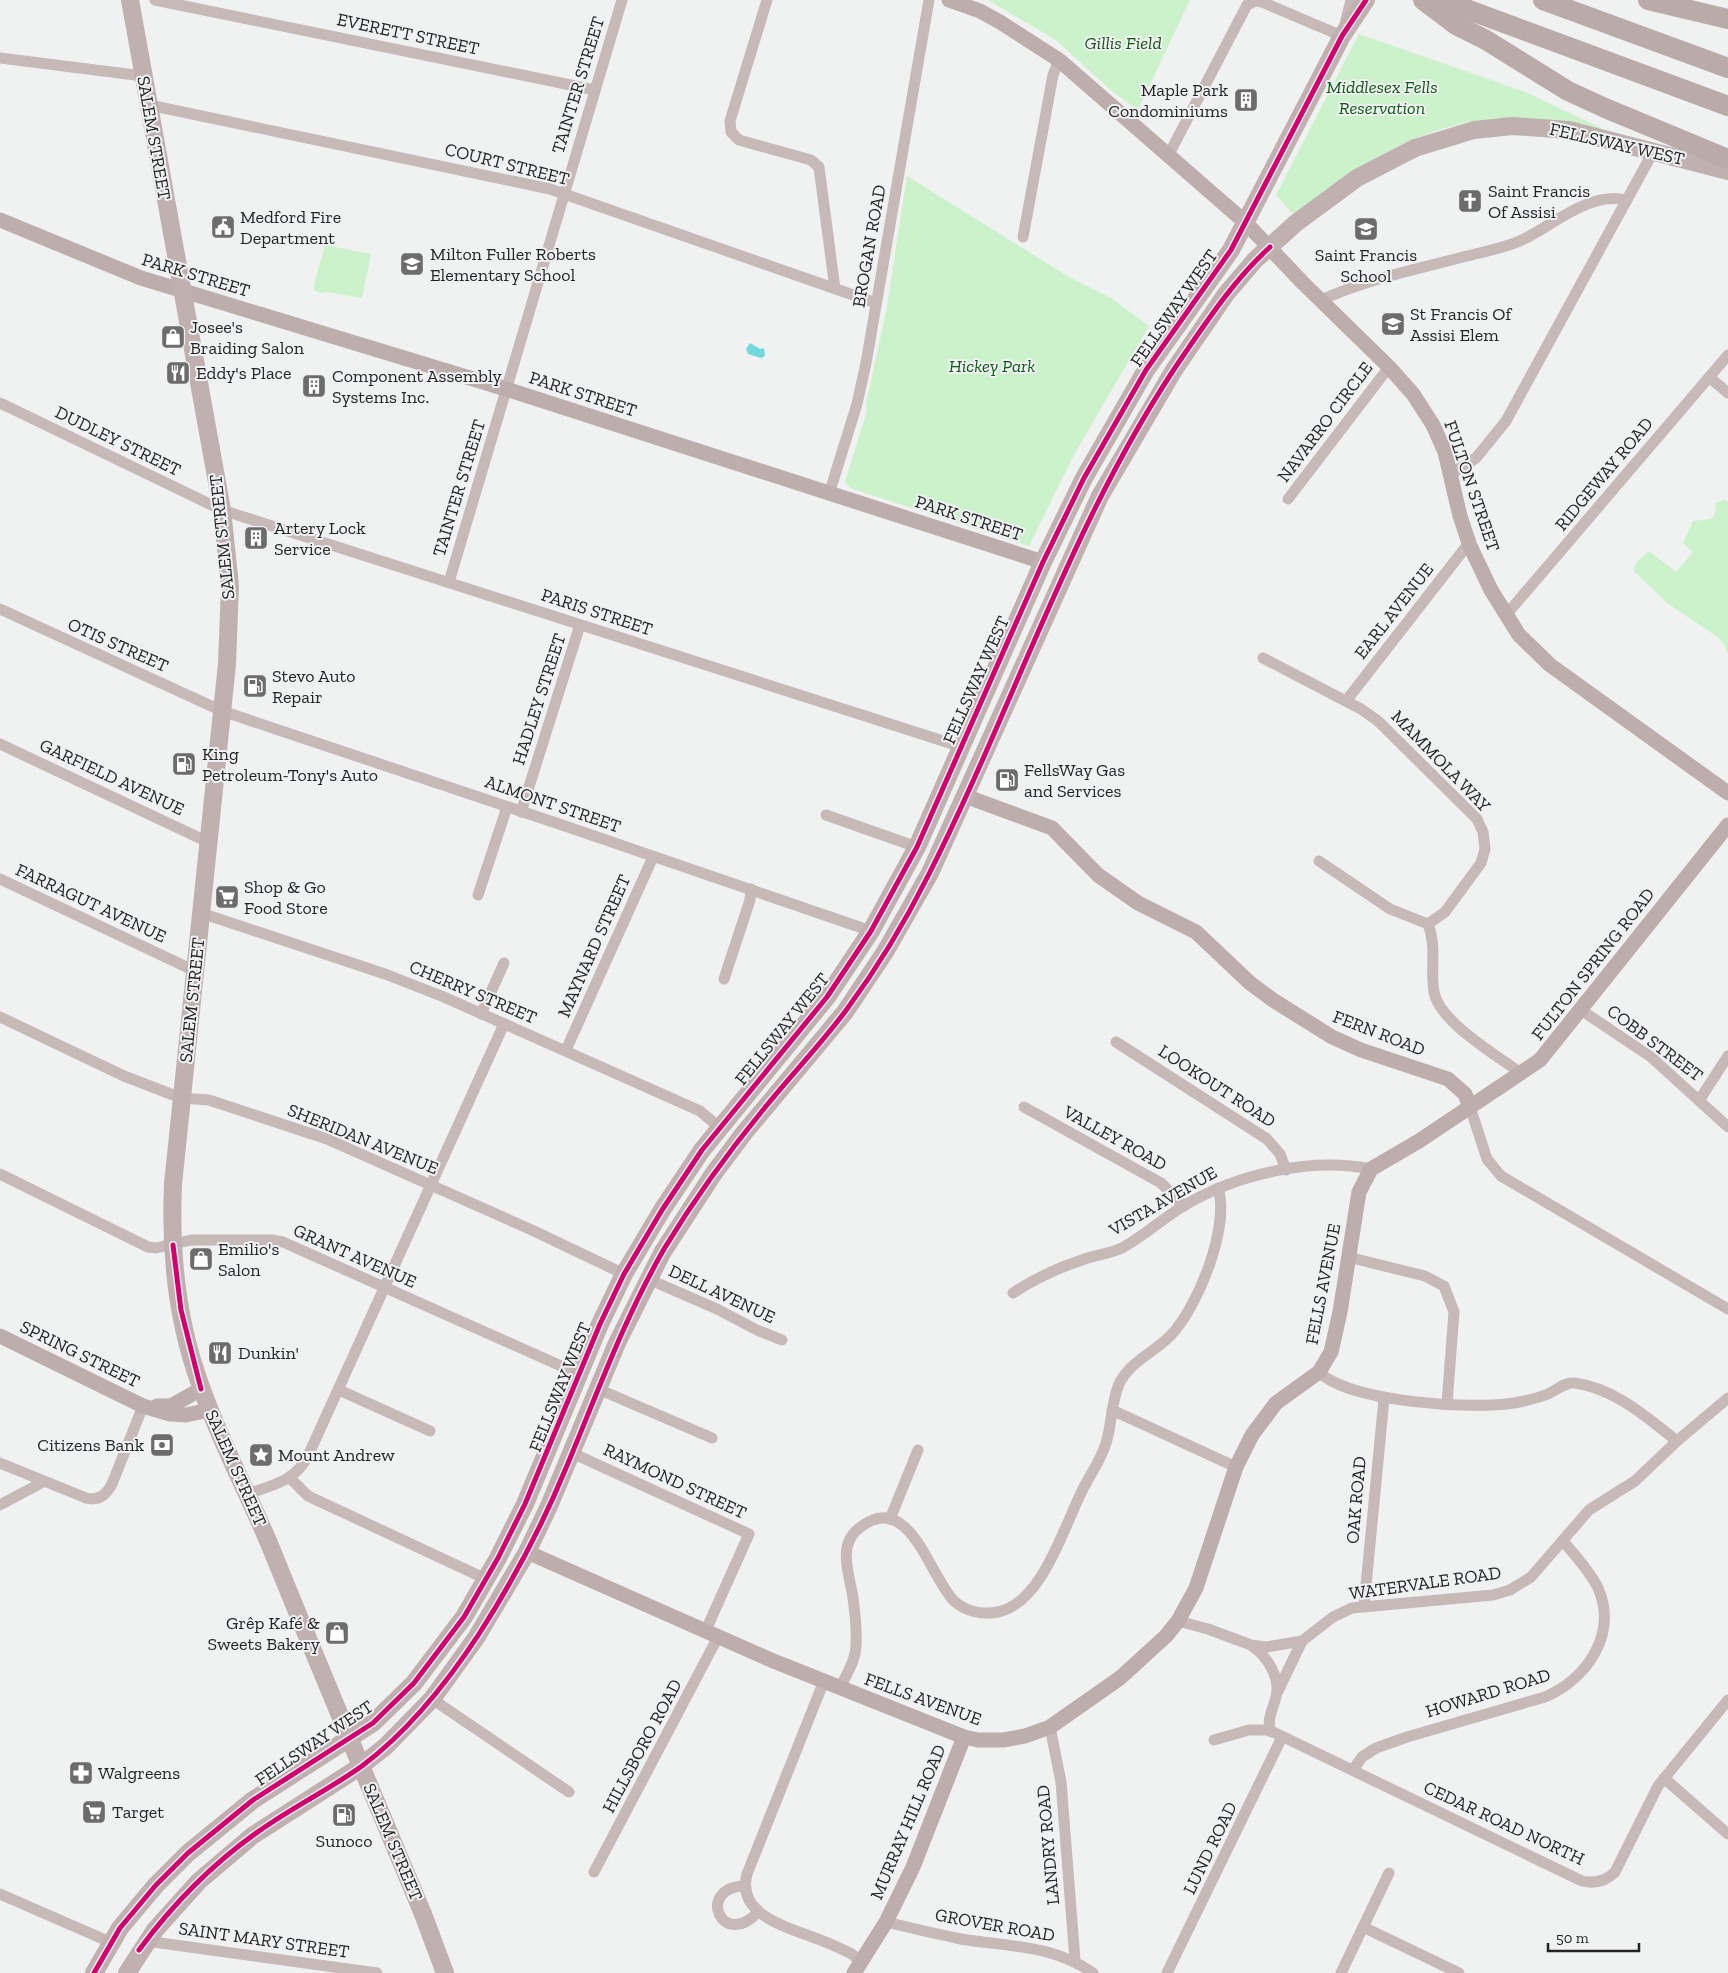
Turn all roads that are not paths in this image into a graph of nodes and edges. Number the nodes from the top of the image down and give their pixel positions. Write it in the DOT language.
graph roads {
  1 [pos="130,0"];
  2 [pos="155,0"];
  3 [pos="622,0"];
  4 [pos="767,0"];
  5 [pos="929,0"];
  6 [pos="949,0"];
  7 [pos="1351,0"];
  8 [pos="1366,0"];
  9 [pos="1423,0"];
  10 [pos="1442,0"];
  11 [pos="1544,0"];
  12 [pos="1648,0"];
  13 [pos="1728,19"];
  14 [pos="1342,36"];
  15 [pos="0,58"];
  16 [pos="1059,60"];
  17 [pos="1728,68"];
  18 [pos="143,76"];
  19 [pos="595,90"];
  20 [pos="149,105"];
  21 [pos="1728,106"];
  22 [pos="1653,152"];
  23 [pos="1168,156"];
  24 [pos="1728,158"];
  25 [pos="1728,171"];
  26 [pos="564,195"];
  27 [pos="1627,200"];
  28 [pos="0,220"];
  29 [pos="1246,223"];
  30 [pos="1023,238"];
  31 [pos="1270,247"];
  32 [pos="835,289"];
  33 [pos="181,290"];
  34 [pos="1321,300"];
  35 [pos="876,303"];
  36 [pos="1728,354"];
  37 [pos="1389,367"];
  38 [pos="1709,377"];
  39 [pos="506,389"];
  40 [pos="1728,393"];
  41 [pos="0,403"];
  42 [pos="1451,474"];
  43 [pos="829,494"];
  44 [pos="1288,499"];
  45 [pos="222,510"];
  46 [pos="1469,543"];
  47 [pos="1044,562"];
  48 [pos="449,582"];
  49 [pos="0,609"];
  50 [pos="1506,615"];
  51 [pos="580,625"];
  52 [pos="1263,658"];
  53 [pos="1346,702"];
  54 [pos="222,712"];
  55 [pos="0,744"];
  56 [pos="962,746"];
  57 [pos="1728,793"];
  58 [pos="965,796"];
  59 [pos="507,807"];
  60 [pos="521,812"];
  61 [pos="826,815"];
  62 [pos="1728,825"];
  63 [pos="208,842"];
  64 [pos="916,847"];
  65 [pos="653,856"];
  66 [pos="1319,861"];
  67 [pos="0,879"];
  68 [pos="751,889"];
  69 [pos="478,895"];
  70 [pos="201,913"];
  71 [pos="1428,924"];
  72 [pos="871,931"];
  73 [pos="504,964"];
  74 [pos="195,971"];
  75 [pos="724,979"];
  76 [pos="1581,1010"];
  77 [pos="481,1014"];
  78 [pos="0,1017"];
  79 [pos="504,1024"];
  80 [pos="1116,1042"];
  81 [pos="566,1050"];
  82 [pos="1728,1056"];
  83 [pos="1522,1074"];
  84 [pos="181,1098"];
  85 [pos="1700,1099"];
  86 [pos="1024,1107"];
  87 [pos="1470,1107"];
  88 [pos="1728,1127"];
  89 [pos="720,1128"];
  90 [pos="1371,1169"];
  91 [pos="1286,1170"];
  92 [pos="0,1174"];
  93 [pos="431,1185"];
  94 [pos="1218,1188"];
  95 [pos="1184,1206"];
  96 [pos="172,1245"];
  97 [pos="1348,1257"];
  98 [pos="624,1274"];
  99 [pos="648,1279"];
  100 [pos="384,1287"];
  101 [pos="1013,1293"];
  102 [pos="1728,1309"];
  103 [pos="0,1336"];
  104 [pos="782,1340"];
  105 [pos="1319,1372"];
  106 [pos="579,1374"];
  107 [pos="201,1389"];
  108 [pos="598,1389"];
  109 [pos="339,1390"];
  110 [pos="1384,1398"];
  111 [pos="1728,1398"];
  112 [pos="1447,1403"];
  113 [pos="142,1406"];
  114 [pos="210,1410"];
  115 [pos="1112,1410"];
  116 [pos="430,1431"];
  117 [pos="712,1438"];
  118 [pos="1677,1441"];
  119 [pos="918,1450"];
  120 [pos="572,1453"];
  121 [pos="0,1463"];
  122 [pos="1236,1467"];
  123 [pos="290,1478"];
  124 [pos="43,1482"];
  125 [pos="248,1494"];
  126 [pos="0,1505"];
  127 [pos="890,1518"];
  128 [pos="1564,1542"];
  129 [pos="527,1552"];
  130 [pos="486,1579"];
  131 [pos="1364,1606"];
  132 [pos="1178,1622"];
  133 [pos="713,1632"];
  134 [pos="1302,1641"];
  135 [pos="1251,1645"];
  136 [pos="824,1681"];
  137 [pos="840,1688"];
  138 [pos="1276,1696"];
  139 [pos="432,1700"];
  140 [pos="1728,1700"];
  141 [pos="1050,1726"];
  142 [pos="1272,1732"];
  143 [pos="964,1737"];
  144 [pos="1282,1737"];
  145 [pos="351,1738"];
  146 [pos="1214,1740"];
  147 [pos="361,1766"];
  148 [pos="1353,1770"];
  149 [pos="1664,1778"];
  150 [pos="569,1792"];
  151 [pos="1728,1834"];
  152 [pos="594,1872"];
  153 [pos="1389,1873"];
  154 [pos="745,1886"];
  155 [pos="0,1894"];
  156 [pos="758,1912"];
  157 [pos="886,1922"];
  158 [pos="1363,1928"];
  159 [pos="146,1940"];
  160 [pos="110,1942"];
  161 [pos="1075,1960"];
  162 [pos="443,1965"];
  163 [pos="858,1967"];
  164 [pos="94,1973"];
  165 [pos="126,1973"];
  166 [pos="377,1973"];
  167 [pos="1093,1973"];
  168 [pos="1167,1973"];
  169 [pos="1341,1973"];
  170 [pos="1459,1973"];
  1 -- 18 [label="main road, SALEM STREET"];
  2 -- 19 [label="street, EVERETT STREET"];
  3 -- 19 [label="street, TAINTER STREET"];
  4 -- 32 [label="street"];
  5 -- 35 [label="street, BROGAN ROAD"];
  6 -- 16 [label="street, FULTON STREET"];
  7 -- 14 [label="street"];
  8 -- 14 [label="main road, FELLSWAY WEST"];
  9 -- 24 [label="highway"];
  10 -- 21 [label="highway"];
  11 -- 17 [label="highway"];
  12 -- 13 [label="highway"];
  14 -- 23 [label="street"];
  14 -- 29 [label="main road, FELLSWAY WEST"];
  15 -- 18 [label="street"];
  16 -- 23 [label="street, FULTON STREET"];
  16 -- 30 [label="street"];
  18 -- 20 [label="main road, SALEM STREET"];
  19 -- 26 [label="street, TAINTER STREET"];
  20 -- 26 [label="street, COURT STREET"];
  20 -- 33 [label="main road, SALEM STREET"];
  22 -- 25 [label="main road, FELLSWAY WEST"];
  22 -- 27 [label="street"];
  22 -- 31 [label="main road, FELLSWAY WEST"];
  23 -- 29 [label="street, FULTON STREET"];
  26 -- 32 [label="street, COURT STREET"];
  26 -- 39 [label="street, TAINTER STREET"];
  27 -- 34 [label="street"];
  27 -- 42 [label="street"];
  28 -- 33 [label="street, PARK STREET"];
  29 -- 31 [label="street, FULTON STREET"];
  29 -- 47 [label="main road, FELLSWAY WEST"];
  31 -- 34 [label="street, FULTON STREET"];
  31 -- 58 [label="main road, FELLSWAY WEST"];
  32 -- 35 [label="street, COURT STREET"];
  33 -- 39 [label="street, PARK STREET"];
  33 -- 45 [label="main road, SALEM STREET"];
  34 -- 37 [label="street, FULTON STREET"];
  35 -- 43 [label="street, BROGAN ROAD"];
  36 -- 38 [label="street, RIDGEWAY ROAD"];
  37 -- 42 [label="street, FULTON STREET"];
  37 -- 44 [label="street, NAVARRO CIRCLE"];
  38 -- 40 [label="street"];
  38 -- 50 [label="street, RIDGEWAY ROAD"];
  39 -- 43 [label="street, PARK STREET"];
  39 -- 48 [label="street, TAINTER STREET"];
  41 -- 45 [label="street, DUDLEY STREET"];
  42 -- 46 [label="street, FULTON STREET"];
  43 -- 47 [label="street, PARK STREET"];
  45 -- 48 [label="street, PARIS STREET"];
  45 -- 54 [label="main road, SALEM STREET"];
  46 -- 50 [label="street, FULTON STREET"];
  46 -- 53 [label="street, EARL AVENUE"];
  47 -- 56 [label="main road, FELLSWAY WEST"];
  48 -- 51 [label="street, PARIS STREET"];
  49 -- 54 [label="street, OTIS STREET"];
  50 -- 57 [label="street, FULTON STREET"];
  51 -- 56 [label="street, PARIS STREET"];
  51 -- 60 [label="street, HADLEY STREET"];
  52 -- 53 [label="street, MAMMOLA WAY"];
  53 -- 71 [label="street, MAMMOLA WAY"];
  54 -- 59 [label="street, ALMONT STREET"];
  54 -- 63 [label="main road, SALEM STREET"];
  55 -- 63 [label="street, GARFIELD AVENUE"];
  56 -- 64 [label="main road, FELLSWAY WEST"];
  58 -- 87 [label="street, FERN ROAD"];
  58 -- 99 [label="main road, FELLSWAY WEST"];
  59 -- 60 [label="street, ALMONT STREET"];
  59 -- 69 [label="street"];
  60 -- 65 [label="street, ALMONT STREET"];
  61 -- 64 [label="street"];
  62 -- 76 [label="street, FULTON SPRING ROAD"];
  63 -- 70 [label="main road, SALEM STREET"];
  64 -- 72 [label="main road, FELLSWAY WEST"];
  65 -- 68 [label="street, ALMONT STREET"];
  65 -- 81 [label="street, MAYNARD STREET"];
  66 -- 71 [label="street"];
  67 -- 74 [label="street, FARRAGUT AVENUE"];
  68 -- 72 [label="street, ALMONT STREET"];
  68 -- 75 [label="street"];
  70 -- 74 [label="main road, SALEM STREET"];
  70 -- 77 [label="street, CHERRY STREET"];
  71 -- 83 [label="street"];
  72 -- 89 [label="main road, FELLSWAY WEST"];
  73 -- 77 [label="street"];
  74 -- 84 [label="main road, SALEM STREET"];
  76 -- 83 [label="street, FULTON SPRING ROAD"];
  76 -- 85 [label="street, COBB STREET"];
  77 -- 79 [label="street, CHERRY STREET"];
  78 -- 84 [label="street, SHERIDAN AVENUE"];
  79 -- 81 [label="street, CHERRY STREET"];
  79 -- 93 [label="street"];
  80 -- 91 [label="street, LOOKOUT ROAD"];
  81 -- 89 [label="street, CHERRY STREET"];
  82 -- 85 [label="street"];
  83 -- 87 [label="street, FULTON SPRING ROAD"];
  84 -- 93 [label="street, SHERIDAN AVENUE"];
  84 -- 96 [label="main road, SALEM STREET"];
  85 -- 88 [label="street, COBB STREET"];
  86 -- 95 [label="street, VALLEY ROAD"];
  87 -- 90 [label="street"];
  87 -- 102 [label="street, FERN ROAD"];
  89 -- 98 [label="main road, FELLSWAY WEST"];
  90 -- 91 [label="street, VISTA AVENUE"];
  90 -- 97 [label="street, FELLS AVENUE"];
  91 -- 94 [label="street, VISTA AVENUE"];
  92 -- 96 [label="street, GRANT AVENUE"];
  93 -- 98 [label="street, SHERIDAN AVENUE"];
  93 -- 100 [label="street"];
  94 -- 95 [label="street, VISTA AVENUE"];
  94 -- 115 [label="street"];
  95 -- 101 [label="street, VISTA AVENUE"];
  96 -- 100 [label="street, GRANT AVENUE"];
  96 -- 107 [label="main road, SALEM STREET"];
  97 -- 105 [label="street, FELLS AVENUE"];
  97 -- 112 [label="street"];
  98 -- 106 [label="main road, FELLSWAY WEST"];
  99 -- 104 [label="street, DELL AVENUE"];
  99 -- 108 [label="main road, FELLSWAY WEST"];
  100 -- 106 [label="street, GRANT AVENUE"];
  100 -- 109 [label="street"];
  103 -- 113 [label="street, SPRING STREET"];
  105 -- 110 [label="street"];
  105 -- 122 [label="street, FELLS AVENUE"];
  106 -- 130 [label="main road, FELLSWAY WEST"];
  107 -- 113 [label="street, SPRING STREET"];
  107 -- 114 [label="main road, SALEM STREET"];
  108 -- 117 [label="street"];
  108 -- 120 [label="main road, FELLSWAY WEST"];
  109 -- 116 [label="street"];
  109 -- 123 [label="street"];
  110 -- 112 [label="street"];
  110 -- 131 [label="street, OAK ROAD"];
  111 -- 118 [label="street, WATERVALE ROAD"];
  112 -- 118 [label="street"];
  113 -- 114 [label="street, SPRING STREET"];
  113 -- 124 [label="street"];
  114 -- 125 [label="main road, SALEM STREET"];
  115 -- 122 [label="street"];
  115 -- 127 [label="street"];
  118 -- 128 [label="street, WATERVALE ROAD"];
  119 -- 127 [label="street"];
  120 -- 129 [label="main road, FELLSWAY WEST"];
  120 -- 133 [label="street, RAYMOND STREET"];
  121 -- 124 [label="street"];
  122 -- 132 [label="street, FELLS AVENUE"];
  123 -- 125 [label="street"];
  123 -- 130 [label="street"];
  124 -- 126 [label="street"];
  125 -- 145 [label="main road, SALEM STREET"];
  127 -- 137 [label="street"];
  128 -- 131 [label="street, WATERVALE ROAD"];
  128 -- 148 [label="street, HOWARD ROAD"];
  129 -- 133 [label="street, FELLS AVENUE"];
  129 -- 139 [label="main road, FELLSWAY WEST"];
  130 -- 145 [label="main road, FELLSWAY WEST"];
  131 -- 134 [label="street, WATERVALE ROAD"];
  132 -- 135 [label="street, WATERVALE ROAD"];
  132 -- 141 [label="street, FELLS AVENUE"];
  133 -- 136 [label="street, FELLS AVENUE"];
  133 -- 152 [label="street, HILLSBORO ROAD"];
  134 -- 135 [label="street, WATERVALE ROAD"];
  134 -- 138 [label="street, WATERVALE ROAD"];
  135 -- 138 [label="street"];
  136 -- 137 [label="street, FELLS AVENUE"];
  136 -- 154 [label="street"];
  137 -- 143 [label="street, FELLS AVENUE"];
  138 -- 142 [label="street"];
  139 -- 147 [label="main road, FELLSWAY WEST"];
  139 -- 150 [label="street"];
  140 -- 149 [label="street, CEDAR ROAD NORTH"];
  141 -- 143 [label="street, FELLS AVENUE"];
  141 -- 161 [label="street, LANDRY ROAD"];
  142 -- 144 [label="street, CEDAR ROAD NORTH"];
  142 -- 146 [label="street, CEDAR ROAD NORTH"];
  143 -- 157 [label="street, MURRAY HILL ROAD"];
  144 -- 148 [label="street, CEDAR ROAD NORTH"];
  144 -- 168 [label="street, LUND ROAD"];
  145 -- 147 [label="main road, SALEM STREET"];
  145 -- 160 [label="main road, FELLSWAY WEST"];
  147 -- 159 [label="main road, FELLSWAY WEST"];
  147 -- 162 [label="main road, SALEM STREET"];
  148 -- 149 [label="street, CEDAR ROAD NORTH"];
  149 -- 151 [label="street"];
  153 -- 158 [label="street"];
  154 -- 156 [label="street"];
  154 -- 156 [label="street"];
  155 -- 160 [label="street"];
  156 -- 163 [label="street"];
  157 -- 161 [label="street, GROVER ROAD"];
  157 -- 163 [label="street, MURRAY HILL ROAD"];
  158 -- 169 [label="street"];
  158 -- 170 [label="street"];
  159 -- 165 [label="main road, FELLSWAY WEST"];
  159 -- 166 [label="street, SAINT MARY STREET"];
  160 -- 164 [label="main road, FELLSWAY WEST"];
  161 -- 167 [label="street, GROVER ROAD"];
}
